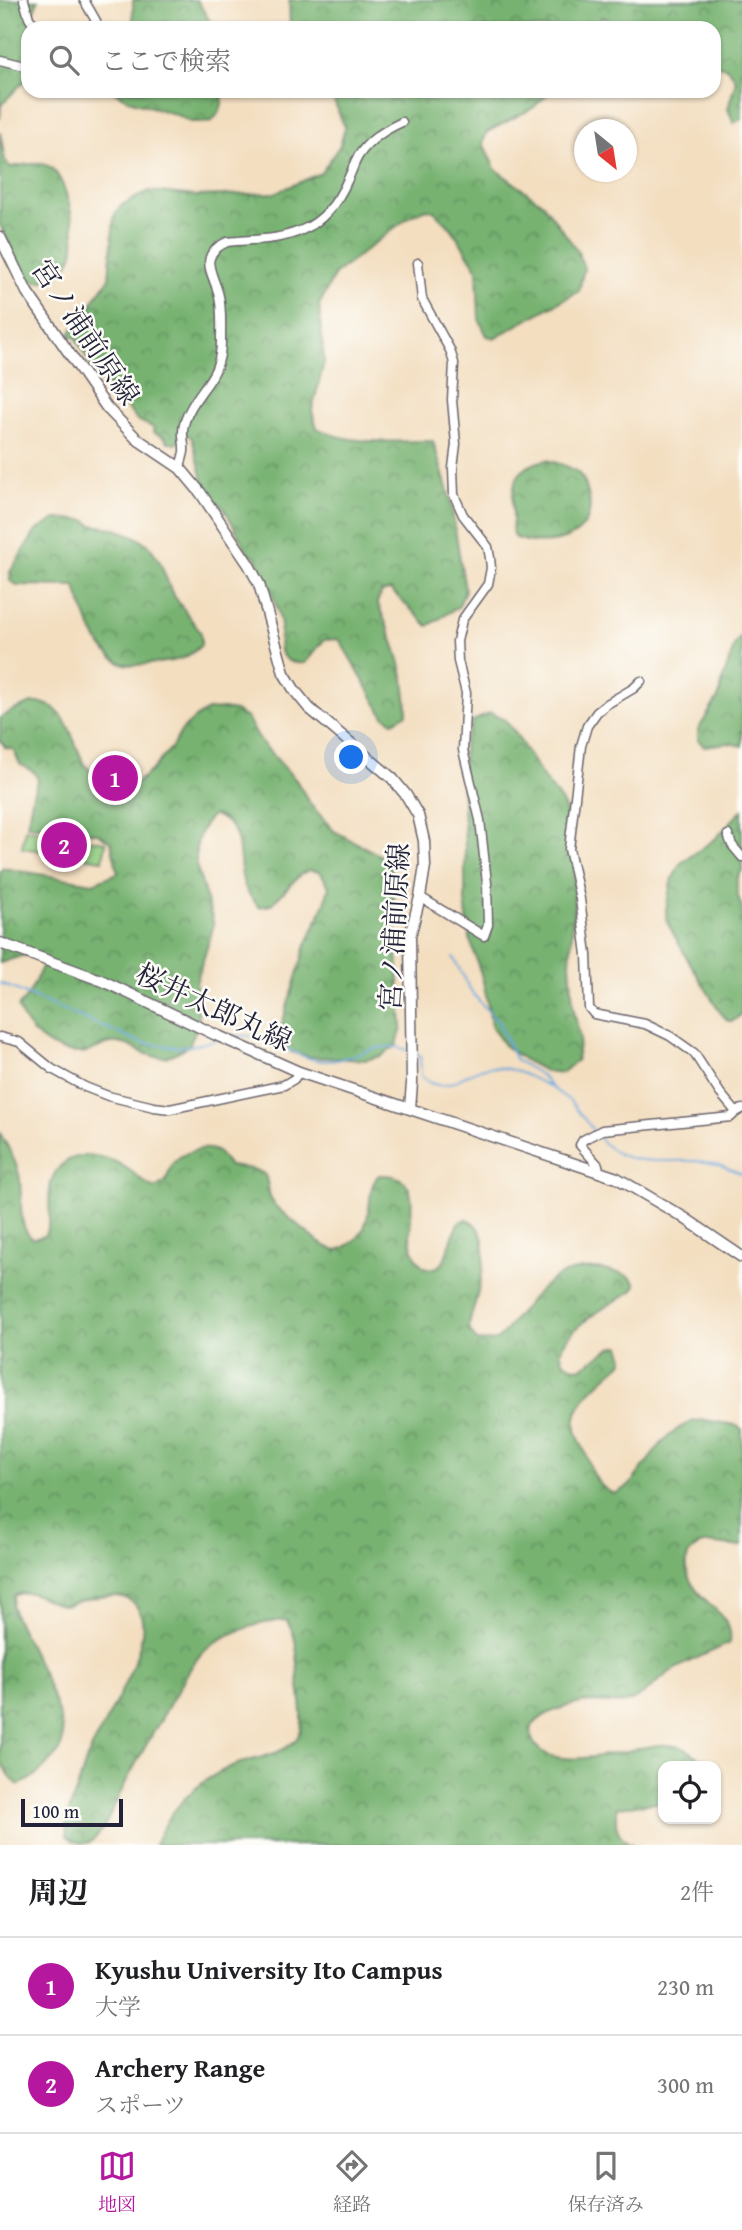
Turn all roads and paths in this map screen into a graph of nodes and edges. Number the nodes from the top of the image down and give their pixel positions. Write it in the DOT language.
graph roads {
  1 [pos="24,0"];
  2 [pos="84,0"];
  3 [pos="31,21"];
  4 [pos="96,21"];
  5 [pos="0,60"];
  6 [pos="21,65"];
  7 [pos="402,122"];
  8 [pos="0,237"];
  9 [pos="418,263"];
  10 [pos="180,468"];
  11 [pos="641,681"];
  12 [pos="727,835"];
  13 [pos="742,857"];
  14 [pos="420,897"];
  15 [pos="0,943"];
  16 [pos="0,1037"];
  17 [pos="299,1072"];
  18 [pos="410,1108"];
  19 [pos="740,1112"];
  20 [pos="599,1171"];
  21 [pos="742,1257"];
  1 -- 3 [label="street"];
  2 -- 4 [label="street"];
  5 -- 6 [label="street"];
  7 -- 10 [label="street"];
  8 -- 10 [label="main road, 宮ノ浦前原線"];
  9 -- 14 [label="street"];
  10 -- 14 [label="main road, 宮ノ浦前原線"];
  11 -- 19 [label="street"];
  12 -- 13 [label="street"];
  14 -- 18 [label="main road, 宮ノ浦前原線"];
  15 -- 17 [label="main road, 桜井太郎丸線"];
  16 -- 17 [label="street"];
  17 -- 18 [label="main road, 桜井太郎丸線"];
  18 -- 20 [label="main road"];
  19 -- 20 [label="street"];
  20 -- 21 [label="main road"];
}
